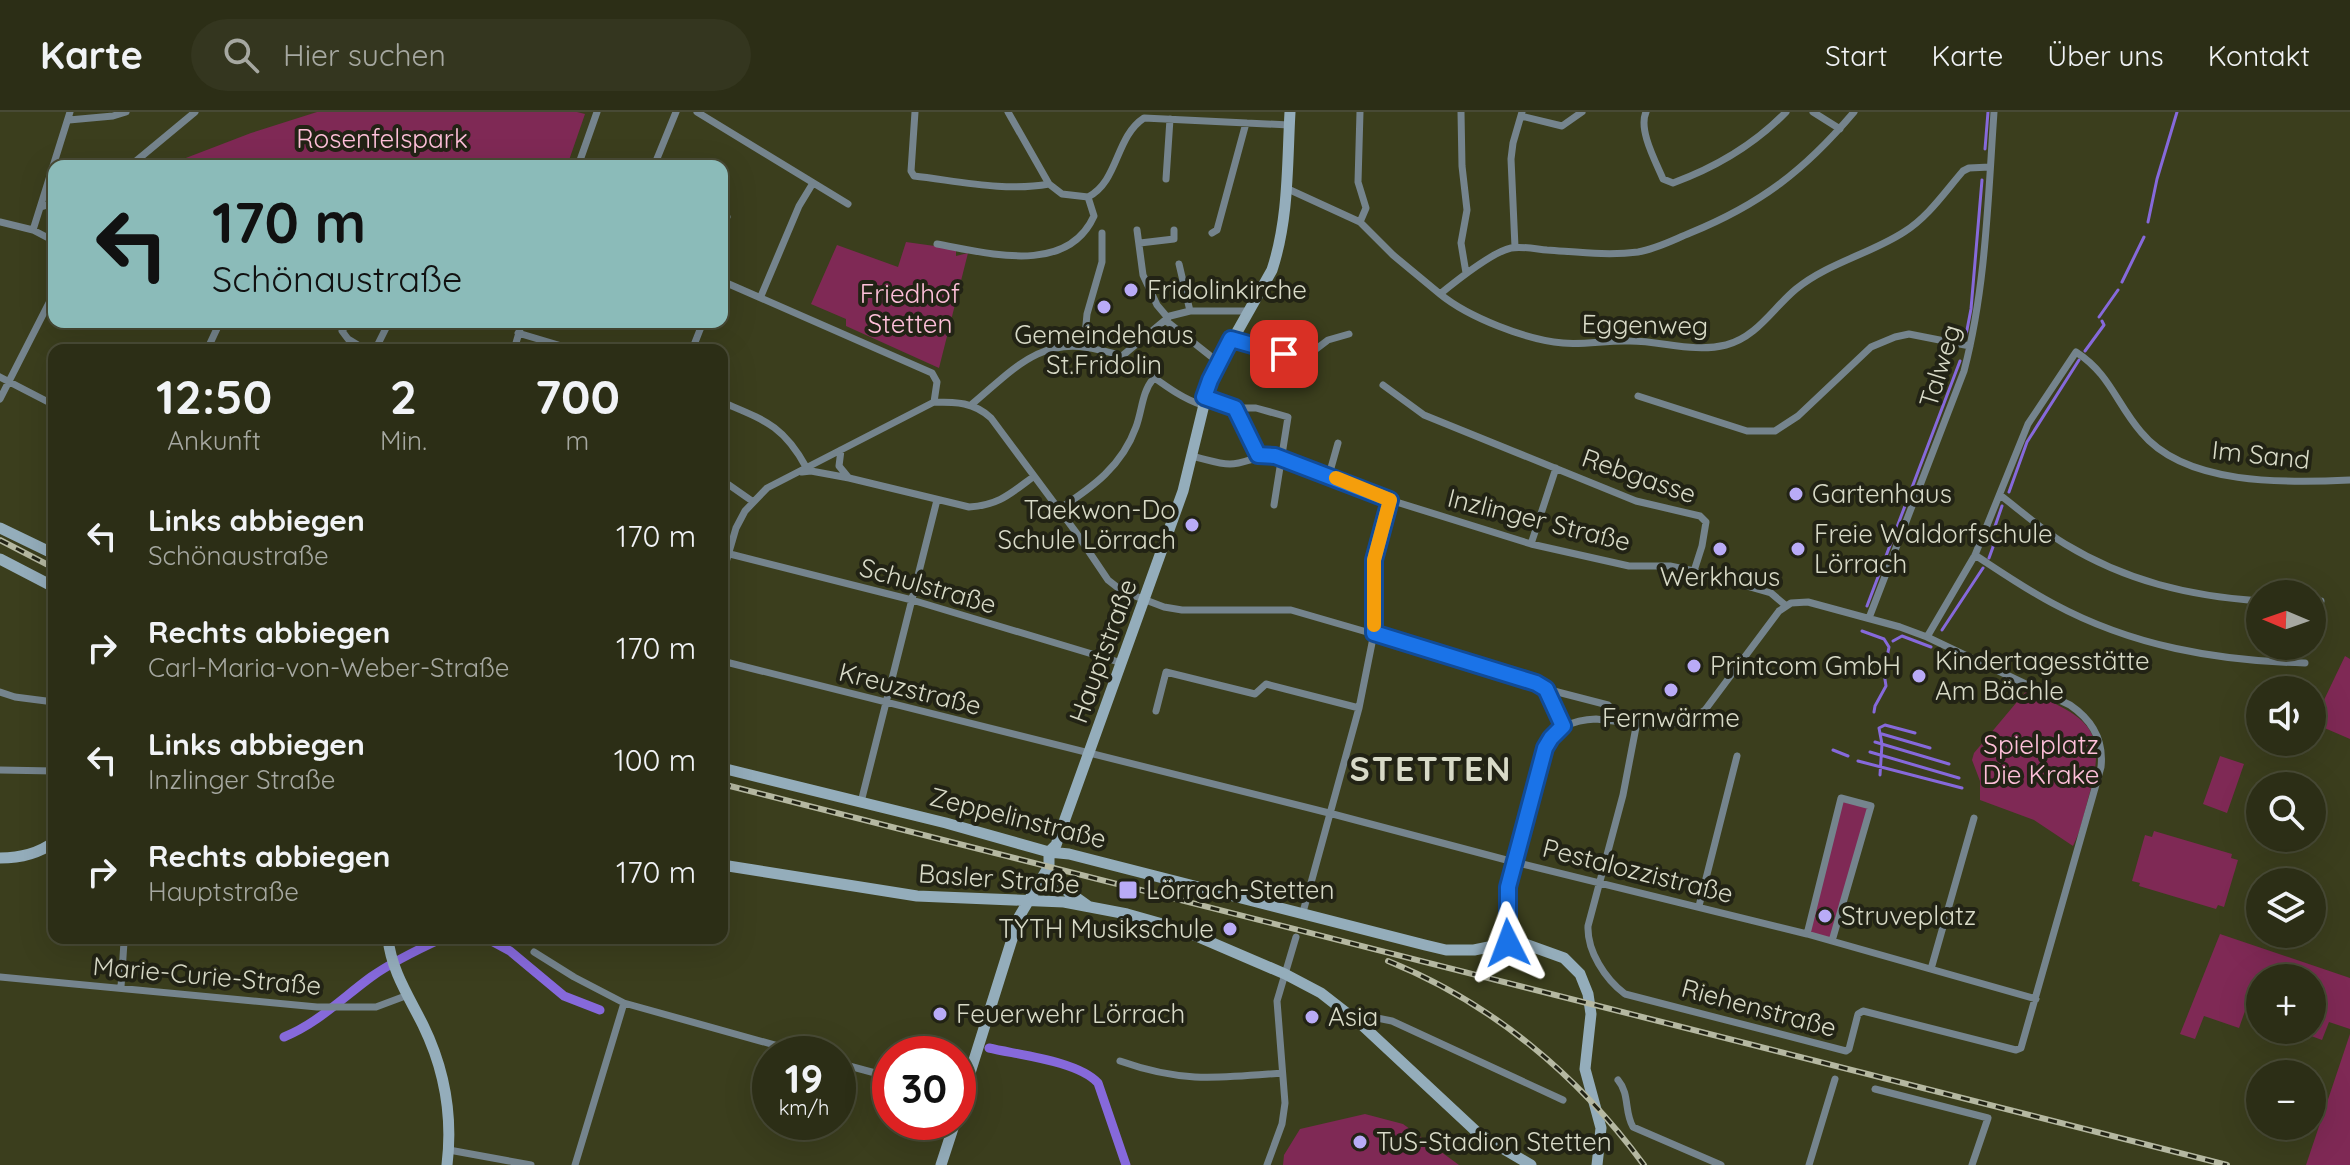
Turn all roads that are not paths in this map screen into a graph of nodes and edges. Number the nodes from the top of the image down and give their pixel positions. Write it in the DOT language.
graph roads {
  1 [pos="126,112"];
  2 [pos="195,112"];
  3 [pos="676,112"];
  4 [pos="697,112"];
  5 [pos="915,112"];
  6 [pos="1008,112"];
  7 [pos="1360,112"];
  8 [pos="1461,112"];
  9 [pos="1582,112"];
  10 [pos="1646,112"];
  11 [pos="1786,112"];
  12 [pos="1813,112"];
  13 [pos="1854,112"];
  14 [pos="1994,112"];
  15 [pos="594,113"];
  16 [pos="1522,114"];
  17 [pos="1144,115"];
  18 [pos="69,116"];
  19 [pos="1290,118"];
  20 [pos="1170,119"];
  21 [pos="1246,123"];
  22 [pos="1840,129"];
  23 [pos="55,160"];
  24 [pos="137,160"];
  25 [pos="580,160"];
  26 [pos="656,160"];
  27 [pos="1990,167"];
  28 [pos="1166,179"];
  29 [pos="813,183"];
  30 [pos="48,184"];
  31 [pos="1049,184"];
  32 [pos="1288,189"];
  33 [pos="1088,197"];
  34 [pos="848,204"];
  35 [pos="48,205"];
  36 [pos="41,207"];
  37 [pos="0,222"];
  38 [pos="1360,222"];
  39 [pos="33,230"];
  40 [pos="1137,230"];
  41 [pos="1174,230"];
  42 [pos="1102,233"];
  43 [pos="1212,233"];
  44 [pos="48,238"];
  45 [pos="1140,243"];
  46 [pos="937,244"];
  47 [pos="1515,247"];
  48 [pos="1179,264"];
  49 [pos="1466,273"];
  50 [pos="728,283"];
  51 [pos="1440,294"];
  52 [pos="761,296"];
  53 [pos="48,305"];
  54 [pos="1190,311"];
  55 [pos="1247,311"];
  56 [pos="1167,319"];
  57 [pos="344,328"];
  58 [pos="520,328"];
  59 [pos="518,333"];
  60 [pos="1349,334"];
  61 [pos="1231,339"];
  62 [pos="356,344"];
  63 [pos="515,344"];
  64 [pos="555,344"];
  65 [pos="1084,346"];
  66 [pos="1970,346"];
  67 [pos="1122,356"];
  68 [pos="1218,362"];
  69 [pos="0,377"];
  70 [pos="1153,379"];
  71 [pos="9,381"];
  72 [pos="1383,385"];
  73 [pos="1638,396"];
  74 [pos="0,399"];
  75 [pos="1203,401"];
  76 [pos="48,402"];
  77 [pos="934,402"];
  78 [pos="728,405"];
  79 [pos="971,405"];
  80 [pos="1235,408"];
  81 [pos="1338,443"];
  82 [pos="842,448"];
  83 [pos="1258,455"];
  84 [pos="1190,456"];
  85 [pos="1282,458"];
  86 [pos="806,467"];
  87 [pos="1556,468"];
  88 [pos="796,472"];
  89 [pos="1329,475"];
  90 [pos="1033,477"];
  91 [pos="849,478"];
  92 [pos="2350,480"];
  93 [pos="728,484"];
  94 [pos="2000,495"];
  95 [pos="937,500"];
  96 [pos="1390,500"];
  97 [pos="752,501"];
  98 [pos="1274,505"];
  99 [pos="1059,509"];
  100 [pos="0,528"];
  101 [pos="1531,544"];
  102 [pos="728,546"];
  103 [pos="48,551"];
  104 [pos="728,554"];
  105 [pos="1975,555"];
  106 [pos="0,559"];
  107 [pos="1694,571"];
  108 [pos="48,584"];
  109 [pos="2246,599"];
  110 [pos="912,600"];
  111 [pos="1144,600"];
  112 [pos="1785,605"];
  113 [pos="1869,618"];
  114 [pos="1374,633"];
  115 [pos="1927,637"];
  116 [pos="728,663"];
  117 [pos="1122,663"];
  118 [pos="2305,663"];
  119 [pos="1546,689"];
  120 [pos="0,692"];
  121 [pos="48,701"];
  122 [pos="884,704"];
  123 [pos="1359,708"];
  124 [pos="1156,711"];
  125 [pos="1614,711"];
  126 [pos="1637,722"];
  127 [pos="1563,726"];
  128 [pos="1089,753"];
  129 [pos="1737,756"];
  130 [pos="728,769"];
  131 [pos="0,770"];
  132 [pos="48,771"];
  133 [pos="861,802"];
  134 [pos="1329,813"];
  135 [pos="1974,818"];
  136 [pos="48,846"];
  137 [pos="1049,852"];
  138 [pos="0,858"];
  139 [pos="1514,862"];
  140 [pos="728,866"];
  141 [pos="1046,871"];
  142 [pos="1600,882"];
  143 [pos="1028,899"];
  144 [pos="1088,906"];
  145 [pos="1699,906"];
  146 [pos="1303,912"];
  147 [pos="1807,934"];
  148 [pos="1296,937"];
  149 [pos="1832,941"];
  150 [pos="1508,943"];
  151 [pos="124,944"];
  152 [pos="389,944"];
  153 [pos="534,952"];
  154 [pos="1931,969"];
  155 [pos="1285,974"];
  156 [pos="0,977"];
  157 [pos="121,987"];
  158 [pos="408,995"];
  159 [pos="2036,999"];
  160 [pos="624,1003"];
  161 [pos="1362,1025"];
  162 [pos="752,1039"];
  163 [pos="976,1048"];
  164 [pos="1120,1061"];
  165 [pos="1282,1073"];
  166 [pos="1835,1079"];
  167 [pos="1618,1080"];
  168 [pos="1875,1089"];
  169 [pos="1563,1100"];
  170 [pos="949,1140"];
  171 [pos="449,1150"];
  172 [pos="447,1165"];
  173 [pos="531,1165"];
  174 [pos="575,1165"];
  175 [pos="941,1165"];
  176 [pos="1267,1165"];
  177 [pos="1531,1165"];
  178 [pos="1597,1165"];
  179 [pos="1721,1165"];
  180 [pos="1809,1165"];
  181 [pos="1972,1165"];
  1 -- 18 [label="street"];
  2 -- 24 [label="street"];
  3 -- 26 [label="street"];
  4 -- 29 [label="street"];
  5 -- 31 [label="street"];
  6 -- 31 [label="street"];
  7 -- 38 [label="street"];
  8 -- 49 [label="street"];
  9 -- 16 [label="street"];
  10 -- 11 [label="street"];
  12 -- 22 [label="street"];
  13 -- 22 [label="street"];
  14 -- 27 [label="street, Talweg"];
  15 -- 25 [label="street"];
  16 -- 47 [label="street"];
  17 -- 20 [label="street"];
  17 -- 33 [label="street"];
  18 -- 23 [label="street"];
  19 -- 21 [label="street"];
  19 -- 32 [label="main road, Hauptstraße"];
  20 -- 21 [label="street"];
  20 -- 28 [label="street"];
  21 -- 43 [label="street"];
  22 -- 47 [label="street"];
  27 -- 51 [label="street, Eggenweg"];
  27 -- 66 [label="street, Talweg"];
  29 -- 34 [label="street"];
  29 -- 52 [label="street"];
  30 -- 36 [label="street"];
  31 -- 33 [label="street"];
  32 -- 38 [label="street"];
  32 -- 55 [label="main road, Hauptstraße"];
  33 -- 46 [label="street"];
  35 -- 36 [label="street"];
  36 -- 39 [label="street"];
  37 -- 39 [label="street"];
  38 -- 51 [label="street, Eggenweg"];
  39 -- 44 [label="street"];
  40 -- 45 [label="street"];
  41 -- 45 [label="street"];
  42 -- 65 [label="street"];
  45 -- 56 [label="street"];
  47 -- 49 [label="street"];
  48 -- 54 [label="street"];
  49 -- 51 [label="street"];
  50 -- 52 [label="street"];
  52 -- 77 [label="street"];
  53 -- 71 [label="street"];
  54 -- 55 [label="street"];
  54 -- 56 [label="street"];
  55 -- 61 [label="main road, Hauptstraße"];
  56 -- 67 [label="street"];
  56 -- 68 [label="street"];
  57 -- 62 [label="street"];
  58 -- 59 [label="street"];
  59 -- 63 [label="street"];
  59 -- 64 [label="street"];
  60 -- 61 [label="street"];
  61 -- 68 [label="main road, Hauptstraße"];
  65 -- 67 [label="street"];
  65 -- 79 [label="street"];
  66 -- 73 [label="street"];
  66 -- 113 [label="street, Talweg"];
  67 -- 70 [label="street"];
  68 -- 75 [label="main road, Hauptstraße"];
  69 -- 71 [label="street"];
  70 -- 75 [label="street"];
  70 -- 99 [label="street"];
  71 -- 74 [label="street"];
  71 -- 76 [label="street"];
  72 -- 87 [label="street, Rebgasse"];
  75 -- 80 [label="street"];
  75 -- 84 [label="main road, Hauptstraße"];
  77 -- 79 [label="street"];
  77 -- 82 [label="street"];
  78 -- 86 [label="street"];
  79 -- 90 [label="street"];
  80 -- 83 [label="street"];
  80 -- 85 [label="street"];
  81 -- 89 [label="street"];
  82 -- 86 [label="street"];
  82 -- 91 [label="street"];
  83 -- 84 [label="street, Inzlinger Straße"];
  83 -- 85 [label="street, Inzlinger Straße"];
  84 -- 111 [label="main road, Hauptstraße"];
  85 -- 89 [label="street, Inzlinger Straße"];
  85 -- 98 [label="street"];
  86 -- 88 [label="street"];
  87 -- 101 [label="street, Rebgasse"];
  87 -- 107 [label="street, Rebgasse"];
  88 -- 91 [label="street"];
  88 -- 97 [label="street"];
  89 -- 96 [label="street, Inzlinger Straße"];
  90 -- 95 [label="street"];
  90 -- 99 [label="street"];
  91 -- 95 [label="street"];
  92 -- 94 [label="street, Im Sand"];
  93 -- 97 [label="street"];
  94 -- 105 [label="street"];
  94 -- 109 [label="street"];
  95 -- 110 [label="street"];
  96 -- 101 [label="street, Inzlinger Straße"];
  96 -- 114 [label="street"];
  97 -- 102 [label="street"];
  99 -- 111 [label="street"];
  100 -- 103 [label="main road"];
  101 -- 107 [label="street, Inzlinger Straße"];
  104 -- 110 [label="street, Schulstraße"];
  105 -- 115 [label="street"];
  105 -- 118 [label="street"];
  106 -- 108 [label="main road"];
  107 -- 112 [label="street, Inzlinger Straße"];
  110 -- 117 [label="street, Schulstraße"];
  110 -- 122 [label="street"];
  111 -- 114 [label="street"];
  111 -- 117 [label="main road, Hauptstraße"];
  112 -- 113 [label="street"];
  112 -- 126 [label="street"];
  113 -- 115 [label="street"];
  114 -- 119 [label="street"];
  114 -- 123 [label="street"];
  115 -- 159 [label="street"];
  116 -- 122 [label="street, Kreuzstraße"];
  117 -- 128 [label="main road, Hauptstraße"];
  119 -- 125 [label="street"];
  119 -- 127 [label="street"];
  120 -- 121 [label="street"];
  122 -- 128 [label="street, Kreuzstraße"];
  122 -- 133 [label="street"];
  123 -- 124 [label="street"];
  123 -- 134 [label="street"];
  126 -- 127 [label="street"];
  126 -- 142 [label="street"];
  127 -- 139 [label="street"];
  128 -- 134 [label="street, Pestalozzistraße"];
  128 -- 137 [label="main road, Hauptstraße"];
  129 -- 145 [label="street"];
  130 -- 133 [label="main road, Zeppelinstraße"];
  131 -- 132 [label="street"];
  133 -- 137 [label="main road, Zeppelinstraße"];
  134 -- 139 [label="street, Pestalozzistraße"];
  134 -- 146 [label="street"];
  135 -- 154 [label="street"];
  136 -- 138 [label="main road"];
  137 -- 141 [label="main road, Hauptstraße"];
  137 -- 146 [label="main road, Zeppelinstraße"];
  139 -- 142 [label="street, Pestalozzistraße"];
  139 -- 150 [label="street"];
  140 -- 143 [label="main road, Basler Straße"];
  141 -- 143 [label="main road, Hauptstraße"];
  141 -- 144 [label="main road"];
  142 -- 145 [label="street, Pestalozzistraße"];
  142 -- 159 [label="street, Riehenstraße"];
  143 -- 144 [label="main road, Basler Straße"];
  143 -- 163 [label="main road, Hauptstraße"];
  144 -- 155 [label="main road, Basler Straße"];
  145 -- 147 [label="street, Pestalozzistraße"];
  146 -- 150 [label="main road, Zeppelinstraße"];
  147 -- 149 [label="street, Pestalozzistraße"];
  147 -- 149 [label="street"];
  148 -- 155 [label="street"];
  149 -- 154 [label="street, Pestalozzistraße"];
  150 -- 178 [label="main road"];
  151 -- 157 [label="street"];
  152 -- 158 [label="main road"];
  153 -- 160 [label="street"];
  154 -- 159 [label="street, Pestalozzistraße"];
  155 -- 161 [label="main road, Basler Straße"];
  155 -- 165 [label="street"];
  156 -- 157 [label="street, Marie-Curie-Straße"];
  157 -- 158 [label="street, Marie-Curie-Straße"];
  158 -- 171 [label="main road"];
  160 -- 162 [label="street"];
  160 -- 174 [label="street"];
  161 -- 169 [label="street"];
  161 -- 177 [label="main road, Basler Straße"];
  164 -- 165 [label="street"];
  165 -- 176 [label="street"];
  166 -- 180 [label="street"];
  167 -- 179 [label="street"];
  168 -- 181 [label="street"];
  170 -- 175 [label="main road"];
  171 -- 172 [label="main road"];
  171 -- 173 [label="street"];
}
